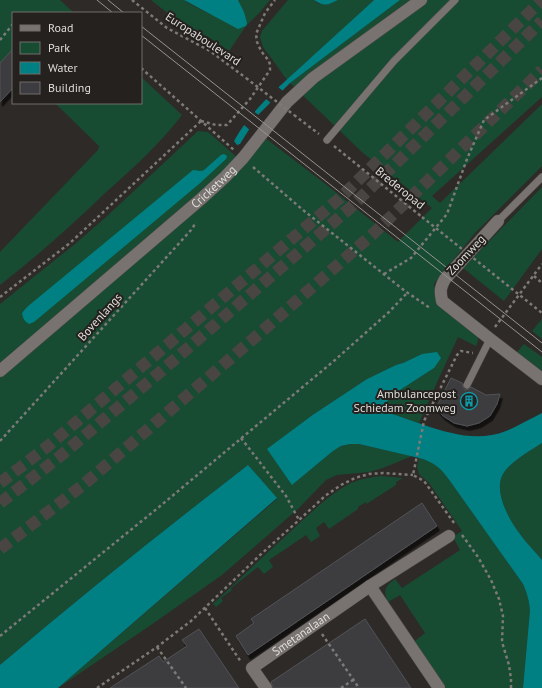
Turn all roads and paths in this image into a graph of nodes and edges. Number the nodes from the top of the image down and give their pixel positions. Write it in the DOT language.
graph roads {
  1 [pos="132,0"];
  2 [pos="275,0"];
  3 [pos="422,0"];
  4 [pos="455,0"];
  5 [pos="12,25"];
  6 [pos="0,40"];
  7 [pos="142,69"];
  8 [pos="246,78"];
  9 [pos="542,78"];
  10 [pos="201,121"];
  11 [pos="327,140"];
  12 [pos="243,158"];
  13 [pos="542,177"];
  14 [pos="201,199"];
  15 [pos="498,221"];
  16 [pos="542,264"];
  17 [pos="384,274"];
  18 [pos="534,276"];
  19 [pos="542,283"];
  20 [pos="0,297"];
  21 [pos="542,313"];
  22 [pos="490,339"];
  23 [pos="0,371"];
  24 [pos="542,379"];
  25 [pos="467,385"];
  26 [pos="241,438"];
  27 [pos="0,440"];
  28 [pos="413,475"];
  29 [pos="299,520"];
  30 [pos="453,533"];
  31 [pos="370,586"];
  32 [pos="205,608"];
  33 [pos="316,624"];
  34 [pos="0,636"];
  35 [pos="157,647"];
  36 [pos="252,668"];
  37 [pos="353,680"];
  38 [pos="97,688"];
  39 [pos="186,688"];
  40 [pos="266,688"];
  41 [pos="340,688"];
  42 [pos="359,688"];
  43 [pos="439,688"];
  44 [pos="511,688"];
  1 -- 8 [label="path, Europaboulevard"];
  2 -- 10 [label="path"];
  3 -- 12 [label="street, Cricketweg"];
  4 -- 11 [label="lane"];
  5 -- 6 [label="path"];
  7 -- 10 [label="path"];
  8 -- 11 [label="path, Brederopad, bridge"];
  9 -- 17 [label="path"];
  10 -- 12 [label="path"];
  10 -- 20 [label="path"];
  11 -- 21 [label="path, Brederopad, bridge"];
  12 -- 14 [label="street, Cricketweg"];
  12 -- 17 [label="path"];
  13 -- 15 [label="lane, Zoomweg"];
  14 -- 23 [label="street, Cricketweg"];
  14 -- 27 [label="path, Bovenlangs"];
  15 -- 22 [label="street, Zoomweg"];
  16 -- 18 [label="path"];
  17 -- 26 [label="path"];
  18 -- 19 [label="path"];
  18 -- 22 [label="path"];
  22 -- 24 [label="street, Zoomweg"];
  22 -- 25 [label="lane"];
  22 -- 28 [label="path"];
  26 -- 29 [label="path"];
  26 -- 34 [label="path"];
  28 -- 29 [label="path"];
  28 -- 30 [label="path"];
  29 -- 32 [label="path"];
  30 -- 31 [label="street, Smetanalaan"];
  30 -- 44 [label="path"];
  31 -- 33 [label="street, Smetanalaan"];
  31 -- 43 [label="street"];
  32 -- 35 [label="path"];
  32 -- 36 [label="path"];
  33 -- 36 [label="street, Smetanalaan"];
  33 -- 37 [label="path"];
  35 -- 38 [label="path"];
  35 -- 39 [label="path"];
  36 -- 40 [label="street"];
  37 -- 41 [label="path"];
  37 -- 42 [label="path"];
}
